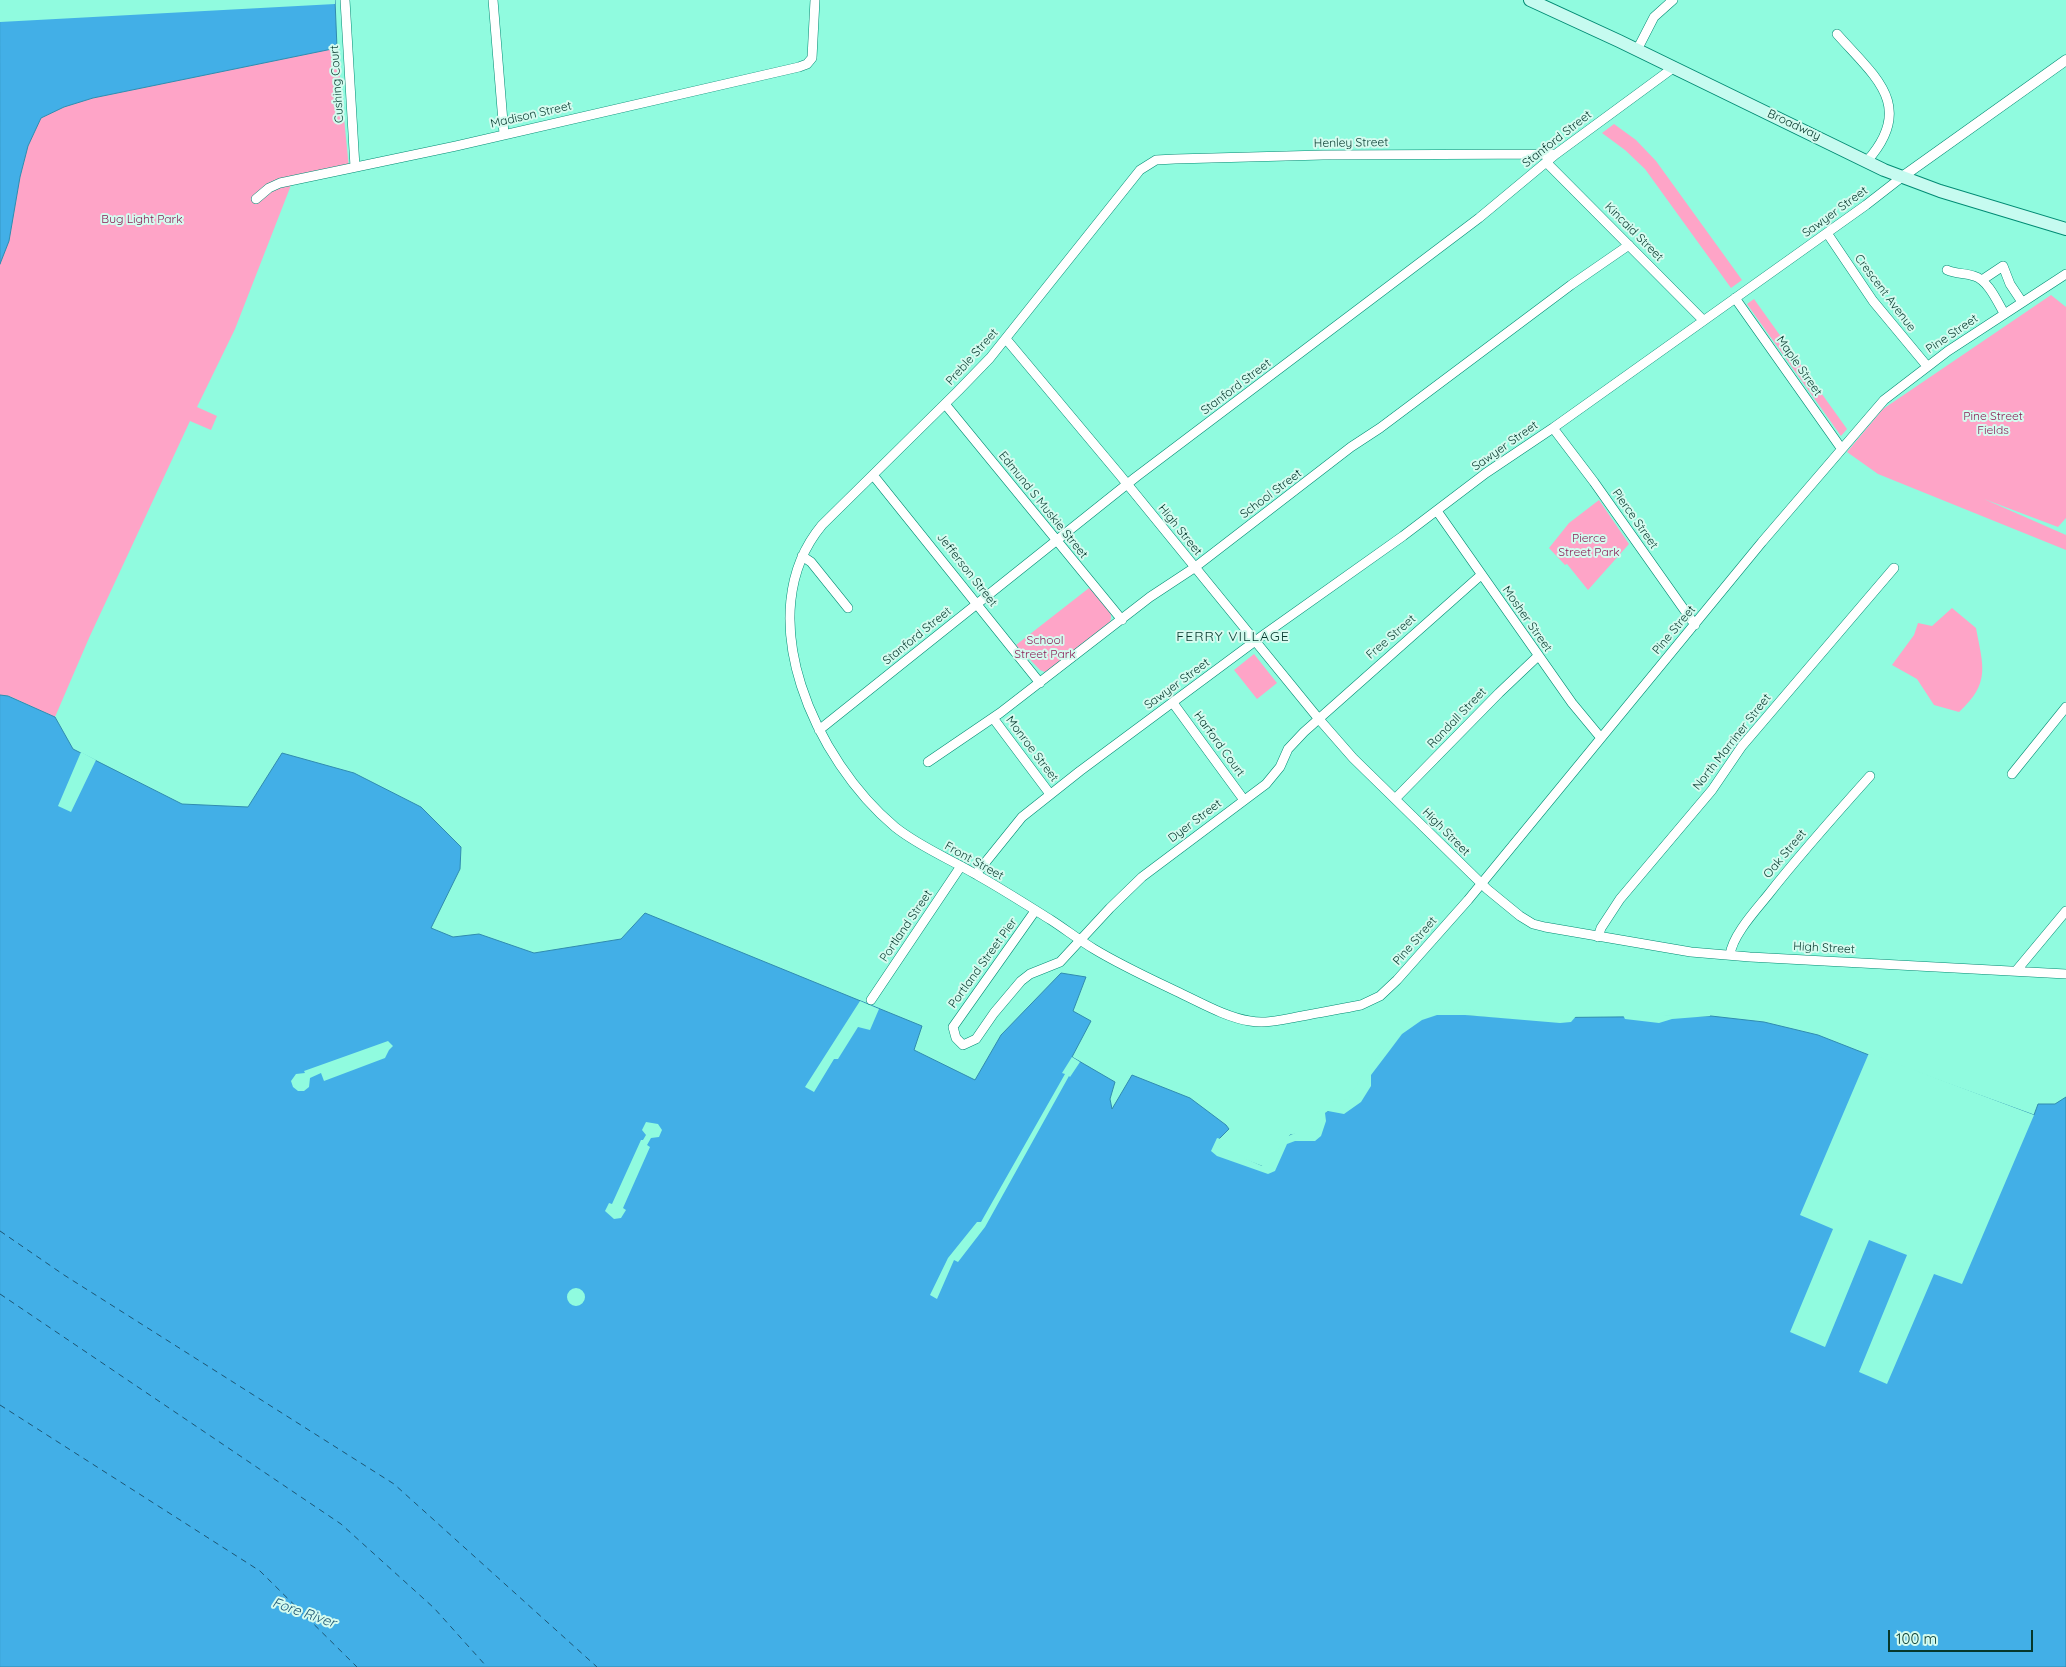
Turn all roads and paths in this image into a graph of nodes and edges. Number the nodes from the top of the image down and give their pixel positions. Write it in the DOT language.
graph roads {
  1 [pos="345,0"];
  2 [pos="493,0"];
  3 [pos="815,0"];
  4 [pos="1530,0"];
  5 [pos="1673,0"];
  6 [pos="1838,34"];
  7 [pos="1637,50"];
  8 [pos="2066,60"];
  9 [pos="1673,68"];
  10 [pos="504,134"];
  11 [pos="1556,154"];
  12 [pos="1867,161"];
  13 [pos="1546,162"];
  14 [pos="1147,164"];
  15 [pos="354,167"];
  16 [pos="1902,177"];
  17 [pos="256,199"];
  18 [pos="2066,228"];
  19 [pos="1826,233"];
  20 [pos="1629,244"];
  21 [pos="1947,270"];
  22 [pos="2066,274"];
  23 [pos="1982,280"];
  24 [pos="1735,298"];
  25 [pos="2022,302"];
  26 [pos="2004,313"];
  27 [pos="1703,320"];
  28 [pos="1006,339"];
  29 [pos="1927,366"];
  30 [pos="945,404"];
  31 [pos="1553,428"];
  32 [pos="1841,448"];
  33 [pos="873,475"];
  34 [pos="1127,485"];
  35 [pos="1437,511"];
  36 [pos="1056,541"];
  37 [pos="802,556"];
  38 [pos="1194,568"];
  39 [pos="1894,568"];
  40 [pos="1481,575"];
  41 [pos="978,604"];
  42 [pos="848,608"];
  43 [pos="1122,620"];
  44 [pos="1695,625"];
  45 [pos="1256,641"];
  46 [pos="1538,656"];
  47 [pos="1040,683"];
  48 [pos="1172,702"];
  49 [pos="2066,707"];
  50 [pos="993,718"];
  51 [pos="1318,718"];
  52 [pos="818,730"];
  53 [pos="1601,738"];
  54 [pos="928,762"];
  55 [pos="2012,774"];
  56 [pos="1870,776"];
  57 [pos="1050,794"];
  58 [pos="1395,798"];
  59 [pos="1244,800"];
  60 [pos="961,866"];
  61 [pos="976,874"];
  62 [pos="1481,883"];
  63 [pos="1035,911"];
  64 [pos="2066,911"];
  65 [pos="1598,937"];
  66 [pos="1080,939"];
  67 [pos="1730,955"];
  68 [pos="2016,971"];
  69 [pos="2066,974"];
  70 [pos="871,1000"];
  71 [pos="1320,1012"];
  1 -- 15 [label="street, Cushing Court"];
  2 -- 10 [label="street"];
  3 -- 10 [label="street, Madison Street"];
  4 -- 7 [label="main road, Broadway"];
  5 -- 7 [label="street"];
  6 -- 12 [label="street"];
  7 -- 9 [label="main road, Broadway"];
  8 -- 16 [label="street, Sawyer Street"];
  9 -- 11 [label="street, Stanford Street"];
  9 -- 12 [label="main road, Broadway"];
  10 -- 15 [label="street, Madison Street"];
  11 -- 13 [label="street, Stanford Street"];
  11 -- 14 [label="street, Henley Street"];
  12 -- 16 [label="main road, Broadway"];
  13 -- 20 [label="street, Kincaid Street"];
  13 -- 34 [label="street, Stanford Street"];
  14 -- 28 [label="street, Preble Street"];
  15 -- 17 [label="street, Madison Street"];
  16 -- 18 [label="main road, Broadway"];
  16 -- 19 [label="street, Sawyer Street"];
  19 -- 24 [label="street, Sawyer Street"];
  19 -- 29 [label="street, Crescent Avenue"];
  20 -- 27 [label="street, Kincaid Street"];
  20 -- 38 [label="street, School Street"];
  21 -- 23 [label="street"];
  22 -- 25 [label="street, Pine Street"];
  23 -- 25 [label="street"];
  23 -- 26 [label="street"];
  24 -- 27 [label="street, Sawyer Street"];
  24 -- 32 [label="street, Maple Street"];
  25 -- 26 [label="street, Pine Street"];
  26 -- 29 [label="street, Pine Street"];
  27 -- 31 [label="street, Sawyer Street"];
  28 -- 30 [label="street, Preble Street"];
  28 -- 34 [label="street, High Street"];
  29 -- 32 [label="street, Pine Street"];
  30 -- 33 [label="street, Preble Street"];
  30 -- 36 [label="street, Edmund S Muskie Street"];
  31 -- 35 [label="street, Sawyer Street"];
  31 -- 44 [label="street, Pierce Street"];
  32 -- 44 [label="street, Pine Street"];
  33 -- 37 [label="street, Preble Street"];
  33 -- 41 [label="street, Jefferson Street"];
  34 -- 36 [label="street, Stanford Street"];
  34 -- 38 [label="street, High Street"];
  35 -- 40 [label="street, Mosher Street"];
  35 -- 45 [label="street, Sawyer Street"];
  36 -- 41 [label="street, Stanford Street"];
  36 -- 43 [label="street, Edmund S Muskie Street"];
  37 -- 42 [label="street"];
  37 -- 52 [label="street, Front Street"];
  38 -- 43 [label="street, School Street"];
  38 -- 45 [label="street, High Street"];
  39 -- 65 [label="street, North Marriner Street"];
  40 -- 46 [label="street, Mosher Street"];
  40 -- 51 [label="street, Free Street"];
  41 -- 47 [label="street, Jefferson Street"];
  41 -- 52 [label="street, Stanford Street"];
  43 -- 47 [label="street, School Street"];
  44 -- 53 [label="street, Pine Street"];
  45 -- 48 [label="street, Sawyer Street"];
  45 -- 51 [label="street, High Street"];
  46 -- 53 [label="street, Mosher Street"];
  46 -- 58 [label="street, Randall Street"];
  47 -- 50 [label="street, School Street"];
  48 -- 57 [label="street, Sawyer Street"];
  48 -- 59 [label="street, Harford Court"];
  49 -- 55 [label="street"];
  50 -- 54 [label="street, School Street"];
  50 -- 57 [label="street, Monroe Street"];
  51 -- 58 [label="street, High Street"];
  51 -- 59 [label="street, Dyer Street"];
  52 -- 60 [label="street, Front Street"];
  53 -- 62 [label="street, Pine Street"];
  56 -- 67 [label="street, Oak Street"];
  57 -- 61 [label="street, Sawyer Street"];
  58 -- 62 [label="street, High Street"];
  59 -- 66 [label="street, Dyer Street"];
  60 -- 61 [label="street, Front Street"];
  60 -- 70 [label="street, Portland Street"];
  61 -- 63 [label="street, Front Street"];
  62 -- 65 [label="street, High Street"];
  62 -- 71 [label="street, Pine Street"];
  63 -- 66 [label="street, Front Street"];
  63 -- 66 [label="street, Portland Street Pier"];
  64 -- 68 [label="street"];
  65 -- 67 [label="street, High Street"];
  66 -- 71 [label="street, Front Street"];
  67 -- 68 [label="street, High Street"];
  68 -- 69 [label="street, High Street"];
}
